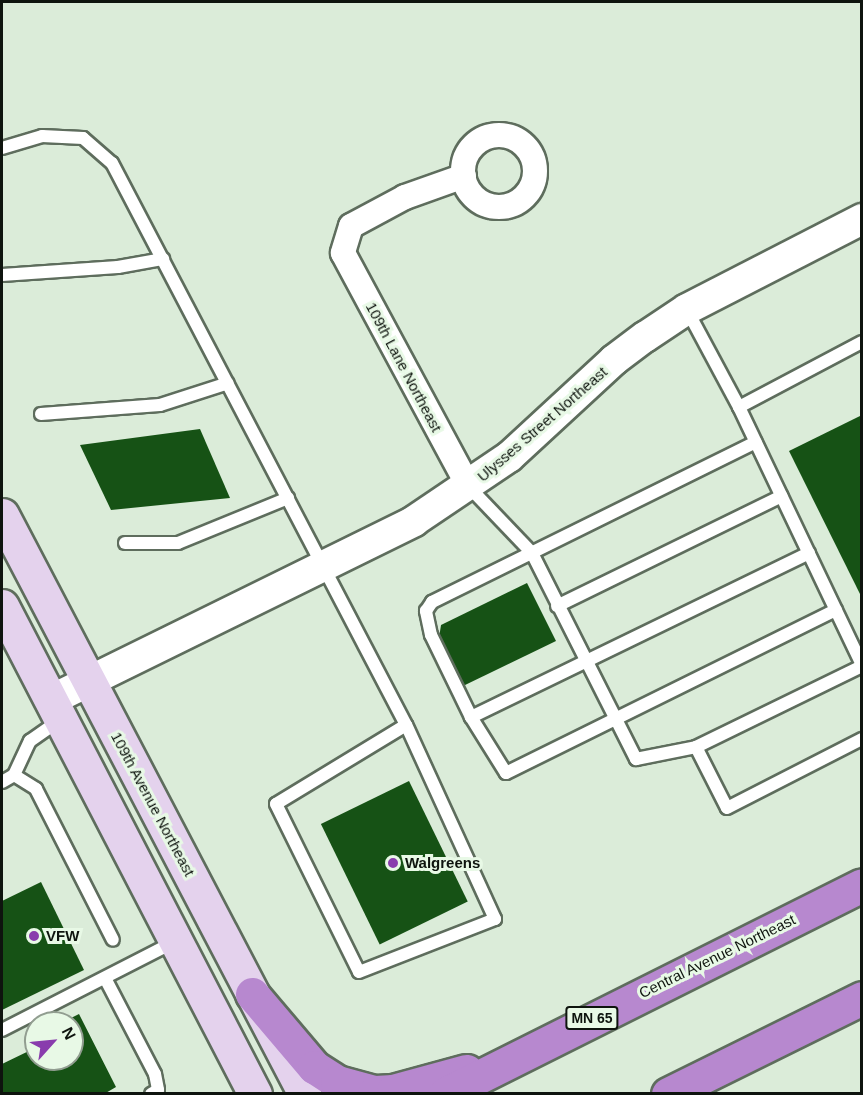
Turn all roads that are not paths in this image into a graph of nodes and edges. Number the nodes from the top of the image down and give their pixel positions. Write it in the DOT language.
graph roads {
  1 [pos="2,148"];
  2 [pos="464,176"];
  3 [pos="858,225"];
  4 [pos="163,259"];
  5 [pos="2,275"];
  6 [pos="687,309"];
  7 [pos="861,342"];
  8 [pos="228,382"];
  9 [pos="740,407"];
  10 [pos="41,414"];
  11 [pos="756,442"];
  12 [pos="469,488"];
  13 [pos="783,496"];
  14 [pos="288,498"];
  15 [pos="2,515"];
  16 [pos="125,543"];
  17 [pos="532,553"];
  18 [pos="809,553"];
  19 [pos="324,567"];
  20 [pos="2,606"];
  21 [pos="557,606"];
  22 [pos="836,610"];
  23 [pos="587,663"];
  24 [pos="861,665"];
  25 [pos="88,682"];
  26 [pos="56,710"];
  27 [pos="471,717"];
  28 [pos="615,718"];
  29 [pos="406,725"];
  30 [pos="861,739"];
  31 [pos="696,747"];
  32 [pos="14,775"];
  33 [pos="2,782"];
  34 [pos="861,885"];
  35 [pos="113,940"];
  36 [pos="177,941"];
  37 [pos="105,978"];
  38 [pos="252,994"];
  39 [pos="861,998"];
  40 [pos="2,1030"];
  41 [pos="519,1054"];
  42 [pos="151,1094"];
  43 [pos="255,1094"];
  44 [pos="305,1094"];
  45 [pos="445,1094"];
  46 [pos="668,1094"];
  1 -- 4 [label="lane"];
  2 -- 12 [label="street, 109th Lane Northeast"];
  3 -- 6 [label="street, Ulysses Street Northeast"];
  4 -- 5 [label="lane"];
  4 -- 8 [label="lane"];
  6 -- 9 [label="lane"];
  6 -- 12 [label="street, Ulysses Street Northeast"];
  7 -- 9 [label="lane"];
  8 -- 10 [label="lane"];
  8 -- 14 [label="lane"];
  9 -- 11 [label="lane"];
  11 -- 13 [label="lane"];
  11 -- 17 [label="lane"];
  12 -- 17 [label="lane"];
  12 -- 19 [label="street, Ulysses Street Northeast"];
  13 -- 18 [label="lane"];
  13 -- 21 [label="lane"];
  14 -- 16 [label="lane"];
  14 -- 19 [label="lane"];
  15 -- 25 [label="main road, 109th Avenue Northeast"];
  17 -- 21 [label="lane"];
  17 -- 27 [label="lane"];
  18 -- 22 [label="lane"];
  18 -- 23 [label="lane"];
  19 -- 25 [label="street, Ulysses Street Northeast"];
  19 -- 29 [label="lane"];
  20 -- 26 [label="main road"];
  21 -- 23 [label="lane"];
  22 -- 24 [label="lane"];
  22 -- 28 [label="lane"];
  23 -- 27 [label="lane"];
  23 -- 28 [label="lane"];
  24 -- 31 [label="lane"];
  25 -- 26 [label="street, Ulysses Street Northeast"];
  25 -- 38 [label="main road, 109th Avenue Northeast"];
  26 -- 32 [label="lane"];
  26 -- 36 [label="main road"];
  27 -- 28 [label="lane"];
  28 -- 31 [label="lane"];
  29 -- 29 [label="lane"];
  30 -- 31 [label="lane"];
  32 -- 33 [label="lane"];
  32 -- 35 [label="lane"];
  34 -- 41 [label="highway, Central Avenue Northeast / MN 65"];
  36 -- 37 [label="lane"];
  36 -- 43 [label="main road"];
  37 -- 40 [label="lane"];
  37 -- 42 [label="lane"];
  38 -- 41 [label="highway"];
  38 -- 44 [label="main road, 109th Avenue Northeast"];
  39 -- 46 [label="highway"];
  41 -- 45 [label="highway, Central Avenue Northeast / MN 65"];
}
